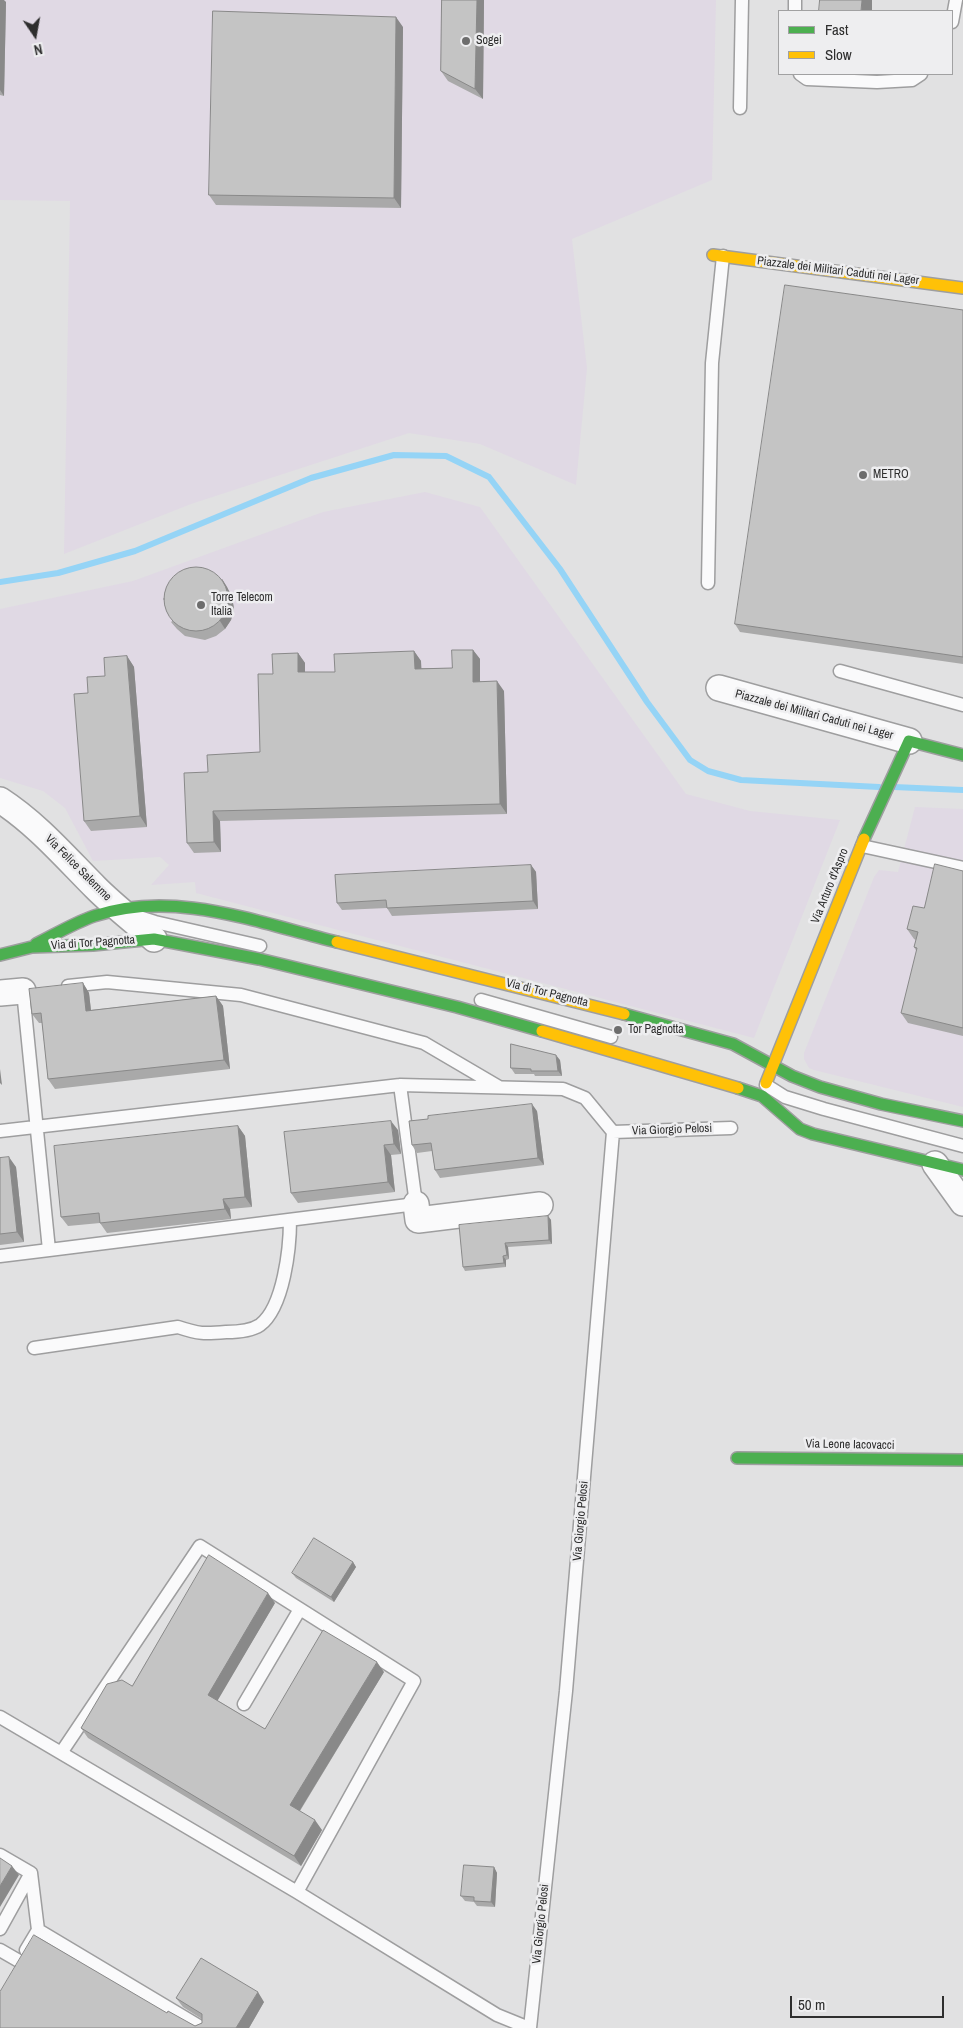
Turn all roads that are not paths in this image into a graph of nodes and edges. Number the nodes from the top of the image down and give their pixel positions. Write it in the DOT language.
graph roads {
  1 [pos="742,0"];
  2 [pos="956,0"];
  3 [pos="953,16"];
  4 [pos="801,75"];
  5 [pos="920,75"];
  6 [pos="740,108"];
  7 [pos="718,256"];
  8 [pos="963,288"];
  9 [pos="708,582"];
  10 [pos="840,672"];
  11 [pos="719,688"];
  12 [pos="963,705"];
  13 [pos="910,741"];
  14 [pos="963,755"];
  15 [pos="0,800"];
  16 [pos="862,846"];
  17 [pos="963,868"];
  18 [pos="120,910"];
  19 [pos="188,929"];
  20 [pos="154,939"];
  21 [pos="32,947"];
  22 [pos="272,949"];
  23 [pos="0,955"];
  24 [pos="29,990"];
  25 [pos="455,993"];
  26 [pos="622,1040"];
  27 [pos="771,1065"];
  28 [pos="750,1078"];
  29 [pos="400,1085"];
  30 [pos="499,1087"];
  31 [pos="764,1090"];
  32 [pos="963,1121"];
  33 [pos="36,1127"];
  34 [pos="731,1128"];
  35 [pos="0,1131"];
  36 [pos="613,1132"];
  37 [pos="963,1146"];
  38 [pos="935,1164"];
  39 [pos="963,1170"];
  40 [pos="963,1203"];
  41 [pos="416,1204"];
  42 [pos="540,1205"];
  43 [pos="290,1220"];
  44 [pos="49,1250"];
  45 [pos="0,1256"];
  46 [pos="34,1348"];
  47 [pos="737,1458"];
  48 [pos="963,1460"];
  49 [pos="300,1609"];
  50 [pos="244,1704"];
  51 [pos="0,1717"];
  52 [pos="61,1753"];
  53 [pos="0,1855"];
  54 [pos="31,1872"];
  55 [pos="297,1892"];
  56 [pos="0,1929"];
  57 [pos="38,1930"];
  58 [pos="0,1950"];
  59 [pos="202,2028"];
  60 [pos="530,2028"];
  1 -- 6 [label="lane"];
  2 -- 3 [label="lane"];
  4 -- 5 [label="lane"];
  7 -- 8 [label="street, Piazzale dei Militari Caduti nei Lager"];
  7 -- 9 [label="lane"];
  10 -- 12 [label="lane"];
  11 -- 13 [label="street, Piazzale dei Militari Caduti nei Lager"];
  13 -- 14 [label="street"];
  13 -- 16 [label="street, Via Arturo d'Aspro"];
  15 -- 18 [label="street, Via Felice Salemme"];
  16 -- 17 [label="lane"];
  16 -- 27 [label="street, Via Arturo d'Aspro"];
  18 -- 19 [label="lane, Via di Tor Pagnotta"];
  18 -- 20 [label="street, Via Felice Salemme"];
  18 -- 21 [label="street, Via di Tor Pagnotta"];
  18 -- 27 [label="street, Via di Tor Pagnotta"];
  19 -- 20 [label="lane, Via di Tor Pagnotta"];
  19 -- 22 [label="lane, Via di Tor Pagnotta"];
  20 -- 21 [label="street, Via di Tor Pagnotta"];
  20 -- 31 [label="street, Via di Tor Pagnotta"];
  21 -- 23 [label="street, Via di Tor Pagnotta"];
  24 -- 30 [label="lane"];
  24 -- 33 [label="lane"];
  25 -- 26 [label="lane, Via di Tor Pagnotta"];
  27 -- 31 [label="street, Via Arturo d'Aspro"];
  27 -- 32 [label="street, Via di Tor Pagnotta"];
  28 -- 31 [label="lane, Via di Tor Pagnotta"];
  29 -- 30 [label="lane"];
  29 -- 33 [label="lane"];
  29 -- 41 [label="lane"];
  30 -- 36 [label="lane"];
  31 -- 37 [label="lane, Via di Tor Pagnotta"];
  31 -- 38 [label="street, Via di Tor Pagnotta"];
  33 -- 35 [label="lane"];
  33 -- 44 [label="lane"];
  34 -- 36 [label="lane, Via Giorgio Pelosi"];
  36 -- 60 [label="lane, Via Giorgio Pelosi"];
  38 -- 39 [label="street, Via di Tor Pagnotta"];
  38 -- 40 [label="street"];
  41 -- 42 [label="street"];
  41 -- 43 [label="lane"];
  43 -- 44 [label="lane"];
  43 -- 46 [label="lane"];
  44 -- 45 [label="lane"];
  47 -- 48 [label="street, Via Leone Iacovacci"];
  49 -- 50 [label="lane"];
  49 -- 52 [label="lane"];
  49 -- 55 [label="lane"];
  51 -- 52 [label="lane"];
  52 -- 55 [label="lane"];
  53 -- 54 [label="lane"];
  54 -- 56 [label="lane"];
  54 -- 57 [label="lane"];
  55 -- 60 [label="lane"];
  57 -- 58 [label="lane"];
  57 -- 59 [label="lane"];
}
